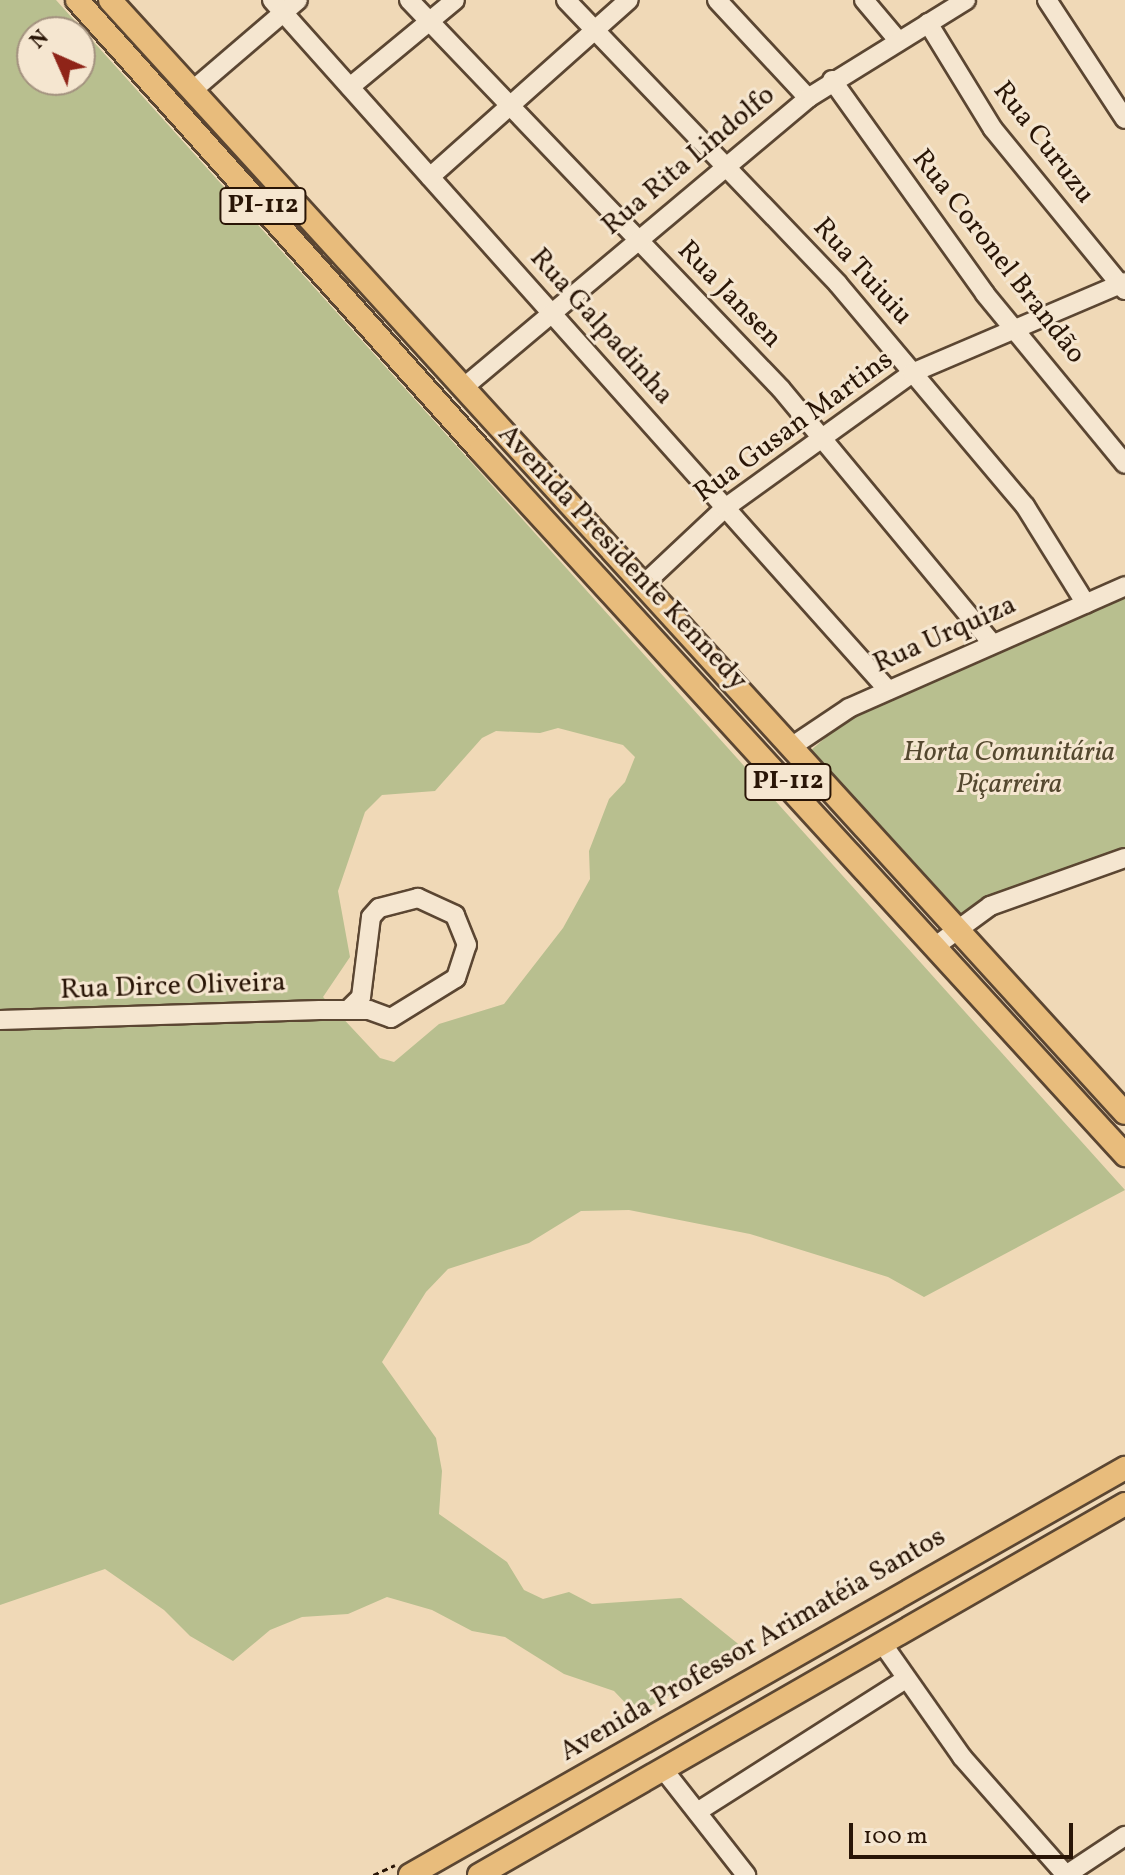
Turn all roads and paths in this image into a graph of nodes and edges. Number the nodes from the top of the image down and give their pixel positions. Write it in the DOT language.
graph roads {
  1 [pos="77,0"];
  2 [pos="110,0"];
  3 [pos="298,0"];
  4 [pos="409,0"];
  5 [pos="455,0"];
  6 [pos="566,0"];
  7 [pos="629,0"];
  8 [pos="717,0"];
  9 [pos="864,0"];
  10 [pos="966,0"];
  11 [pos="1047,0"];
  12 [pos="278,7"];
  13 [pos="429,22"];
  14 [pos="928,23"];
  15 [pos="594,30"];
  16 [pos="897,39"];
  17 [pos="832,80"];
  18 [pos="350,87"];
  19 [pos="193,90"];
  20 [pos="808,98"];
  21 [pos="511,102"];
  22 [pos="1125,119"];
  23 [pos="722,165"];
  24 [pos="430,177"];
  25 [pos="304,211"];
  26 [pos="285,230"];
  27 [pos="636,241"];
  28 [pos="356,267"];
  29 [pos="1123,285"];
  30 [pos="333,287"];
  31 [pos="552,314"];
  32 [pos="1013,327"];
  33 [pos="912,373"];
  34 [pos="464,387"];
  35 [pos="819,437"];
  36 [pos="1125,464"];
  37 [pos="725,508"];
  38 [pos="644,584"];
  39 [pos="1125,586"];
  40 [pos="1086,604"];
  41 [pos="992,643"];
  42 [pos="888,690"];
  43 [pos="794,745"];
  44 [pos="1125,858"];
  45 [pos="959,929"];
  46 [pos="937,945"];
  47 [pos="348,1010"];
  48 [pos="0,1020"];
  49 [pos="1125,1113"];
  50 [pos="1125,1155"];
  51 [pos="1125,1468"];
  52 [pos="1125,1504"];
  53 [pos="882,1643"];
  54 [pos="764,1673"];
  55 [pos="906,1679"];
  56 [pos="783,1699"];
  57 [pos="663,1769"];
  58 [pos="579,1778"];
  59 [pos="621,1793"];
  60 [pos="697,1812"];
  61 [pos="1125,1836"];
  62 [pos="410,1875"];
  63 [pos="479,1875"];
  64 [pos="746,1875"];
  65 [pos="1066,1875"];
  1 -- 26 [label="main road, Avenida Presidente Kennedy / PI-112"];
  2 -- 19 [label="main road, Avenida Presidente Kennedy / PI-112"];
  3 -- 12 [label="street"];
  4 -- 13 [label="street, Rua Jansen"];
  5 -- 13 [label="street"];
  6 -- 15 [label="street, Rua Tuiuiu"];
  7 -- 15 [label="street"];
  8 -- 20 [label="street"];
  9 -- 16 [label="street"];
  10 -- 14 [label="street, Rua Rita Lindolfo"];
  11 -- 22 [label="street"];
  12 -- 18 [label="street, Rua Galpadinha"];
  12 -- 19 [label="street"];
  13 -- 18 [label="street"];
  13 -- 21 [label="street, Rua Jansen"];
  14 -- 16 [label="street, Rua Rita Lindolfo"];
  14 -- 29 [label="street, Rua Curuzu"];
  15 -- 21 [label="street"];
  15 -- 23 [label="street, Rua Tuiuiu"];
  16 -- 17 [label="street, Rua Rita Lindolfo"];
  17 -- 20 [label="street, Rua Rita Lindolfo"];
  17 -- 32 [label="street, Rua Coronel Brandão"];
  18 -- 24 [label="street, Rua Galpadinha"];
  19 -- 25 [label="main road, Avenida Presidente Kennedy / PI-112"];
  20 -- 23 [label="street, Rua Rita Lindolfo"];
  21 -- 24 [label="street"];
  21 -- 27 [label="street, Rua Jansen"];
  23 -- 27 [label="street, Rua Rita Lindolfo"];
  23 -- 33 [label="street, Rua Tuiuiu"];
  24 -- 31 [label="street, Rua Galpadinha"];
  25 -- 26 [label="main road"];
  25 -- 28 [label="main road, Avenida Presidente Kennedy / PI-112"];
  26 -- 30 [label="main road, Avenida Presidente Kennedy / PI-112"];
  27 -- 31 [label="street, Rua Rita Lindolfo"];
  27 -- 35 [label="street, Rua Jansen"];
  28 -- 30 [label="main road"];
  28 -- 34 [label="main road, Avenida Presidente Kennedy / PI-112"];
  29 -- 32 [label="street, Rua Gusan Martins"];
  30 -- 46 [label="main road, Avenida Presidente Kennedy / PI-112"];
  31 -- 34 [label="street, Rua Rita Lindolfo"];
  31 -- 37 [label="street, Rua Galpadinha"];
  32 -- 33 [label="street, Rua Gusan Martins"];
  32 -- 36 [label="street, Rua Coronel Brandão"];
  33 -- 35 [label="street, Rua Gusan Martins"];
  33 -- 40 [label="street, Rua Tuiuiu"];
  34 -- 38 [label="main road, Avenida Presidente Kennedy / PI-112"];
  35 -- 37 [label="street, Rua Gusan Martins"];
  35 -- 41 [label="street, Rua Jansen"];
  37 -- 38 [label="street, Rua Gusan Martins"];
  37 -- 42 [label="street, Rua Galpadinha"];
  38 -- 43 [label="main road, Avenida Presidente Kennedy / PI-112"];
  39 -- 40 [label="street, Rua Urquiza"];
  40 -- 41 [label="street, Rua Urquiza"];
  41 -- 42 [label="street, Rua Urquiza"];
  42 -- 43 [label="street, Rua Urquiza"];
  43 -- 45 [label="main road, Avenida Presidente Kennedy / PI-112"];
  44 -- 45 [label="street"];
  45 -- 46 [label="street"];
  45 -- 49 [label="main road, Avenida Presidente Kennedy / PI-112"];
  46 -- 50 [label="main road, Avenida Presidente Kennedy / PI-112"];
  47 -- 47 [label="street, Rua Dirce Oliveira"];
  47 -- 48 [label="street, Rua Dirce Oliveira"];
  51 -- 54 [label="main road, Avenida Professor Arimatéia Santos"];
  52 -- 53 [label="main road"];
  53 -- 55 [label="street"];
  53 -- 56 [label="main road"];
  54 -- 56 [label="main road"];
  54 -- 58 [label="main road, Avenida Professor Arimatéia Santos"];
  55 -- 60 [label="street"];
  55 -- 65 [label="street"];
  56 -- 57 [label="main road"];
  57 -- 59 [label="main road"];
  57 -- 60 [label="street"];
  58 -- 59 [label="main road"];
  58 -- 62 [label="main road, Avenida Professor Arimatéia Santos"];
  59 -- 63 [label="main road"];
  60 -- 64 [label="street"];
  61 -- 65 [label="street"];
}
